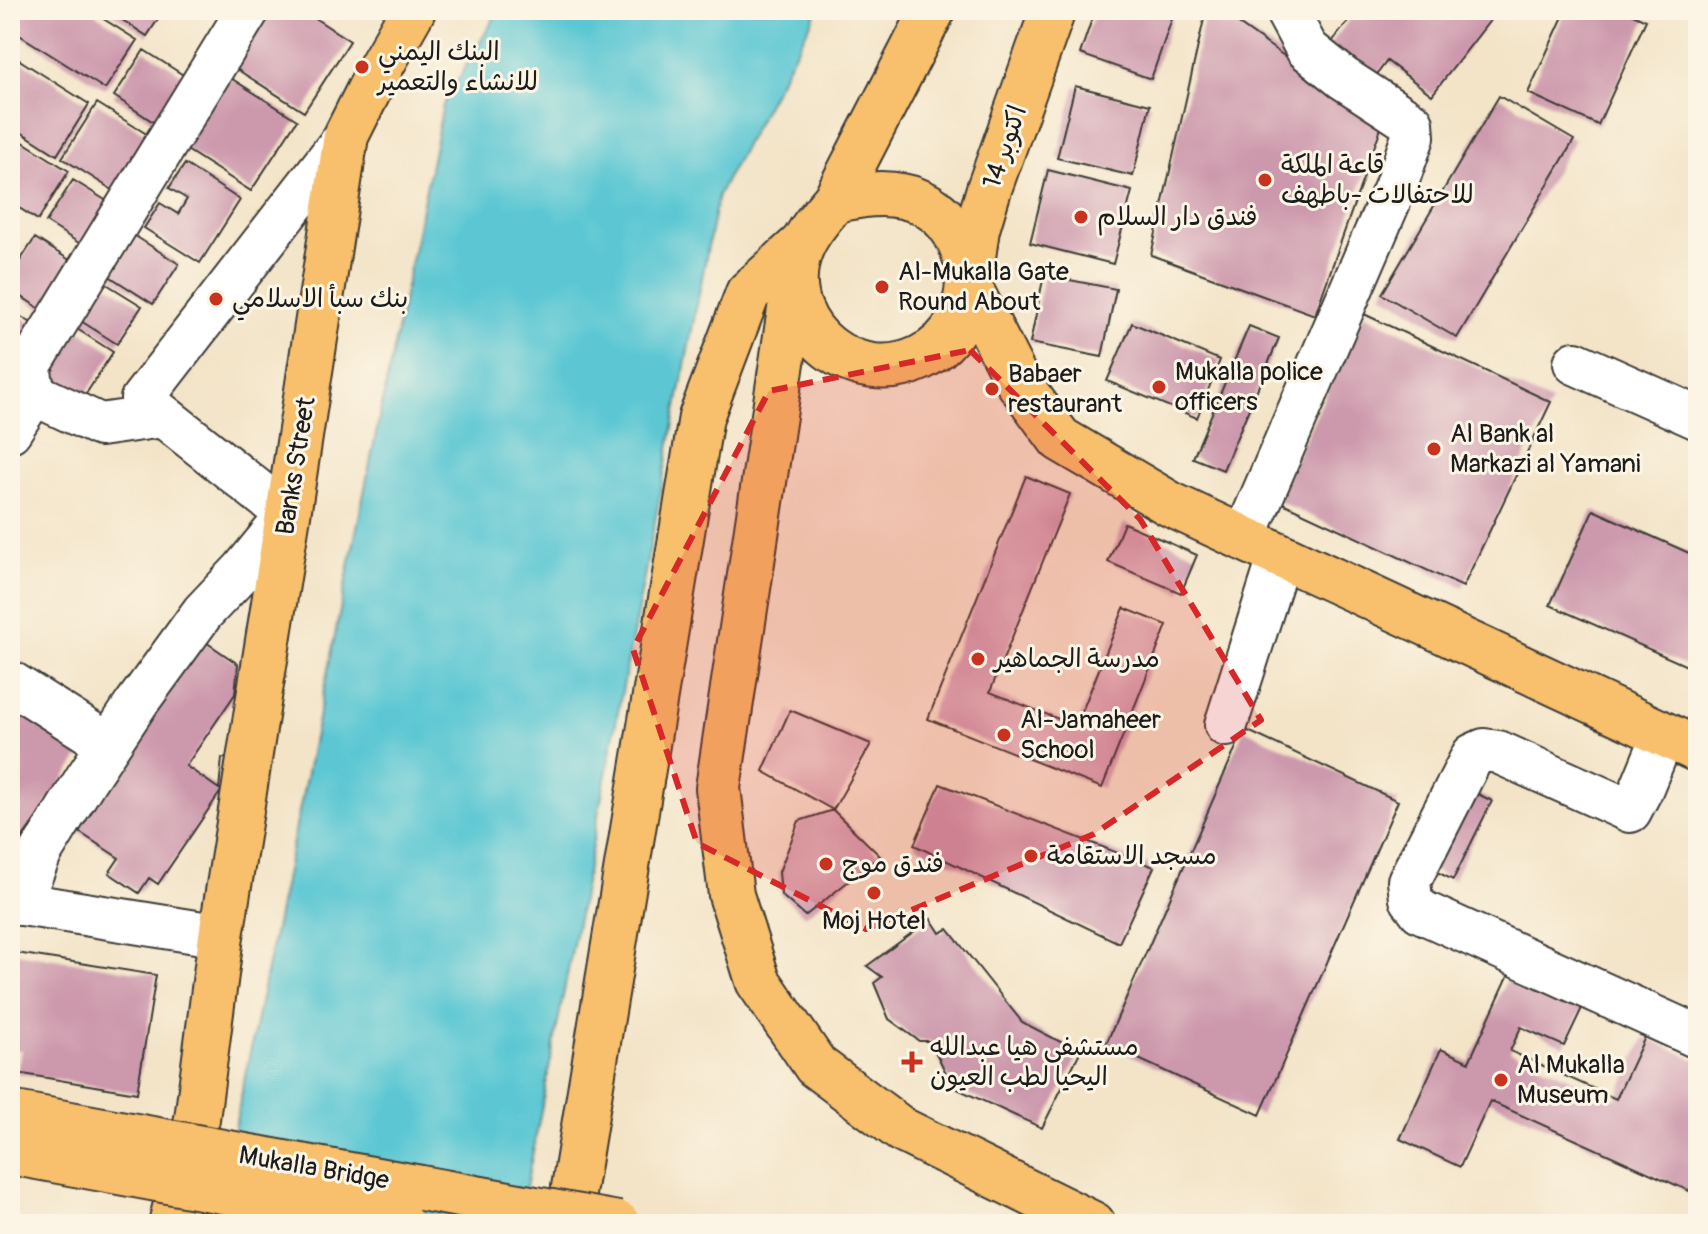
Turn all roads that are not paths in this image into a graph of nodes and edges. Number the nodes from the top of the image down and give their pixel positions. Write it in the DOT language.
graph roads {
  1 [pos="248,10"];
  2 [pos="413,10"];
  3 [pos="933,10"];
  4 [pos="1053,10"];
  5 [pos="1286,10"];
  6 [pos="346,136"];
  7 [pos="835,200"];
  8 [pos="798,260"];
  9 [pos="969,286"];
  10 [pos="1575,363"];
  11 [pos="34,394"];
  12 [pos="162,416"];
  13 [pos="1698,418"];
  14 [pos="10,431"];
  15 [pos="288,515"];
  16 [pos="1262,547"];
  17 [pos="10,682"];
  18 [pos="1226,725"];
  19 [pos="1681,742"];
  20 [pos="108,744"];
  21 [pos="15,903"];
  22 [pos="221,936"];
  23 [pos="1698,1037"];
  24 [pos="10,1113"];
  25 [pos="10,1152"];
  26 [pos="171,1224"];
  27 [pos="401,1224"];
  28 [pos="568,1224"];
  29 [pos="618,1224"];
  30 [pos="1093,1224"];
  1 -- 11 [label="street"];
  2 -- 6 [label="main road, Banks Street"];
  3 -- 7 [label="main road"];
  4 -- 9 [label="main road, 14 اكتوبر"];
  5 -- 16 [label="street"];
  6 -- 12 [label="street"];
  6 -- 15 [label="main road, Banks Street"];
  7 -- 8 [label="main road"];
  7 -- 9 [label="main road"];
  8 -- 9 [label="main road"];
  8 -- 28 [label="main road"];
  8 -- 30 [label="main road"];
  9 -- 16 [label="main road"];
  10 -- 13 [label="street"];
  11 -- 12 [label="street"];
  11 -- 14 [label="street"];
  12 -- 15 [label="street"];
  15 -- 20 [label="street"];
  15 -- 22 [label="main road, Banks Street"];
  16 -- 18 [label="street"];
  16 -- 19 [label="main road"];
  17 -- 20 [label="street"];
  19 -- 23 [label="street"];
  20 -- 21 [label="street"];
  21 -- 22 [label="street"];
  22 -- 26 [label="main road, Banks Street"];
  24 -- 29 [label="main road, Mukalla Bridge, bridge"];
  25 -- 27 [label="main road, Mukalla Bridge, bridge"];
}
